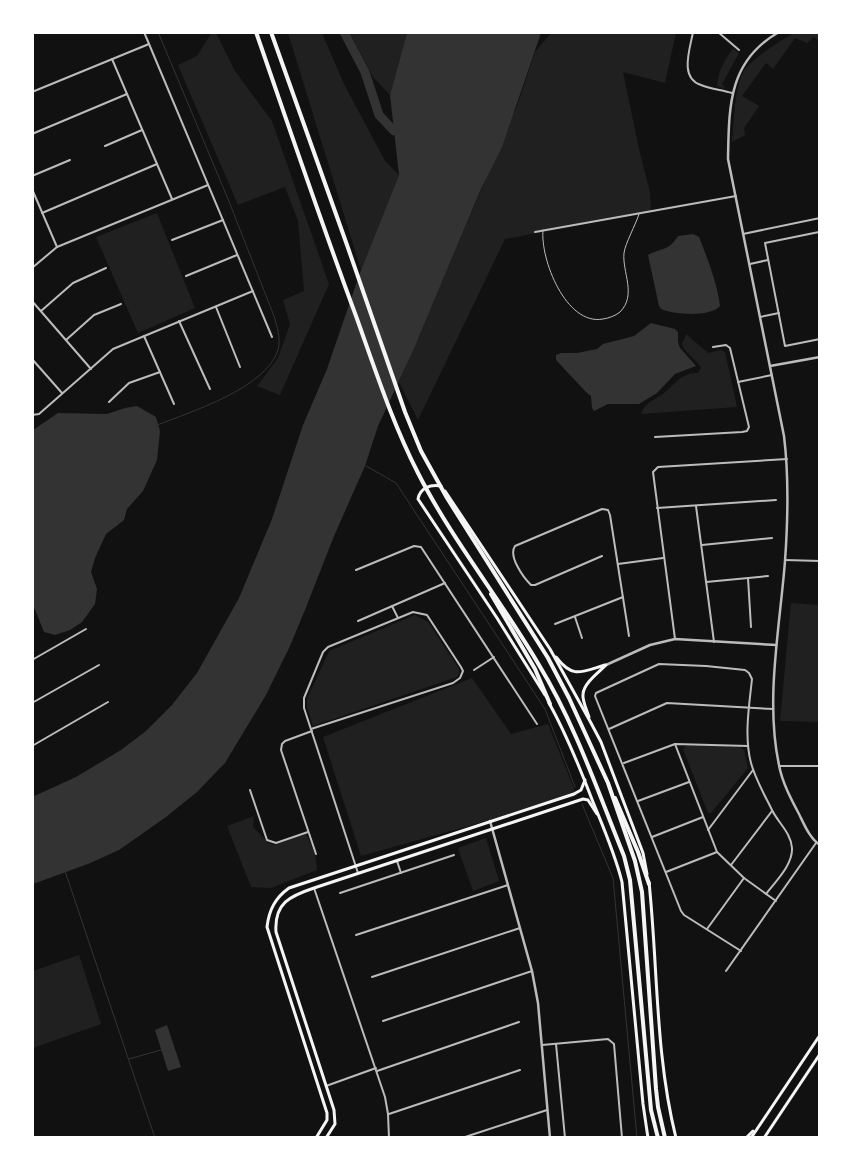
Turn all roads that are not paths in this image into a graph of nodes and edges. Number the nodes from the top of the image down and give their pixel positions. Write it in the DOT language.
graph roads {
  1 [pos="144,32"];
  2 [pos="256,32"];
  3 [pos="271,32"];
  4 [pos="693,32"];
  5 [pos="718,32"];
  6 [pos="779,32"];
  7 [pos="149,44"];
  8 [pos="739,50"];
  9 [pos="112,59"];
  10 [pos="32,92"];
  11 [pos="732,93"];
  12 [pos="127,94"];
  13 [pos="142,130"];
  14 [pos="32,134"];
  15 [pos="105,146"];
  16 [pos="70,160"];
  17 [pos="157,164"];
  18 [pos="32,176"];
  19 [pos="208,185"];
  20 [pos="32,189"];
  21 [pos="736,196"];
  22 [pos="172,200"];
  23 [pos="42,213"];
  24 [pos="640,213"];
  25 [pos="820,218"];
  26 [pos="223,220"];
  27 [pos="543,230"];
  28 [pos="535,232"];
  29 [pos="819,232"];
  30 [pos="744,234"];
  31 [pos="172,240"];
  32 [pos="57,247"];
  33 [pos="238,255"];
  34 [pos="768,260"];
  35 [pos="750,264"];
  36 [pos="32,268"];
  37 [pos="106,268"];
  38 [pos="186,276"];
  39 [pos="253,291"];
  40 [pos="32,301"];
  41 [pos="121,304"];
  42 [pos="216,306"];
  43 [pos="41,311"];
  44 [pos="779,313"];
  45 [pos="760,317"];
  46 [pos="179,321"];
  47 [pos="144,336"];
  48 [pos="272,337"];
  49 [pos="820,339"];
  50 [pos="66,340"];
  51 [pos="713,348"];
  52 [pos="820,357"];
  53 [pos="32,359"];
  54 [pos="770,366"];
  55 [pos="240,367"];
  56 [pos="91,369"];
  57 [pos="160,372"];
  58 [pos="772,375"];
  59 [pos="738,382"];
  60 [pos="210,389"];
  61 [pos="62,393"];
  62 [pos="110,402"];
  63 [pos="174,404"];
  64 [pos="32,415"];
  65 [pos="655,437"];
  66 [pos="787,459"];
  67 [pos="776,500"];
  68 [pos="696,506"];
  69 [pos="657,508"];
  70 [pos="772,538"];
  71 [pos="701,545"];
  72 [pos="602,556"];
  73 [pos="663,558"];
  74 [pos="785,560"];
  75 [pos="820,560"];
  76 [pos="618,564"];
  77 [pos="356,570"];
  78 [pos="768,576"];
  79 [pos="748,578"];
  80 [pos="485,581"];
  81 [pos="706,582"];
  82 [pos="445,583"];
  83 [pos="623,597"];
  84 [pos="392,606"];
  85 [pos="575,617"];
  86 [pos="398,618"];
  87 [pos="358,621"];
  88 [pos="556,624"];
  89 [pos="751,627"];
  90 [pos="86,629"];
  91 [pos="629,636"];
  92 [pos="582,638"];
  93 [pos="675,639"];
  94 [pos="714,642"];
  95 [pos="777,645"];
  96 [pos="550,649"];
  97 [pos="494,657"];
  98 [pos="32,660"];
  99 [pos="99,665"];
  100 [pos="606,665"];
  101 [pos="474,670"];
  102 [pos="108,702"];
  103 [pos="32,703"];
  104 [pos="550,704"];
  105 [pos="749,707"];
  106 [pos="773,709"];
  107 [pos="591,723"];
  108 [pos="537,724"];
  109 [pos="609,729"];
  110 [pos="311,730"];
  111 [pos="675,744"];
  112 [pos="32,746"];
  113 [pos="748,746"];
  114 [pos="623,764"];
  115 [pos="779,766"];
  116 [pos="820,766"];
  117 [pos="753,770"];
  118 [pos="585,780"];
  119 [pos="689,782"];
  120 [pos="608,783"];
  121 [pos="250,790"];
  122 [pos="638,801"];
  123 [pos="772,811"];
  124 [pos="703,817"];
  125 [pos="490,821"];
  126 [pos="602,823"];
  127 [pos="492,829"];
  128 [pos="708,830"];
  129 [pos="308,832"];
  130 [pos="652,837"];
  131 [pos="818,844"];
  132 [pos="716,852"];
  133 [pos="316,854"];
  134 [pos="454,855"];
  135 [pos="396,860"];
  136 [pos="356,866"];
  137 [pos="731,866"];
  138 [pos="666,872"];
  139 [pos="358,873"];
  140 [pos="401,873"];
  141 [pos="744,878"];
  142 [pos="649,884"];
  143 [pos="509,885"];
  144 [pos="314,888"];
  145 [pos="340,893"];
  146 [pos="766,894"];
  147 [pos="776,901"];
  148 [pos="520,928"];
  149 [pos="707,930"];
  150 [pos="356,935"];
  151 [pos="741,951"];
  152 [pos="532,971"];
  153 [pos="726,971"];
  154 [pos="372,977"];
  155 [pos="384,1022"];
  156 [pos="519,1022"];
  157 [pos="820,1034"];
  158 [pos="556,1044"];
  159 [pos="542,1045"];
  160 [pos="820,1054"];
  161 [pos="376,1070"];
  162 [pos="520,1070"];
  163 [pos="326,1086"];
  164 [pos="547,1110"];
  165 [pos="388,1114"];
  166 [pos="756,1129"];
  167 [pos="316,1138"];
  168 [pos="326,1138"];
  169 [pos="388,1138"];
  170 [pos="462,1138"];
  171 [pos="550,1138"];
  172 [pos="565,1138"];
  173 [pos="622,1138"];
  174 [pos="648,1138"];
  175 [pos="658,1138"];
  176 [pos="665,1138"];
  177 [pos="678,1138"];
  178 [pos="746,1138"];
  179 [pos="751,1138"];
  180 [pos="764,1138"];
  1 -- 7 [label="street"];
  2 -- 80 [label="highway"];
  3 -- 120 [label="highway"];
  4 -- 11 [label="street"];
  5 -- 8 [label="street"];
  6 -- 11 [label="street"];
  7 -- 9 [label="street"];
  7 -- 19 [label="street"];
  9 -- 10 [label="street"];
  9 -- 12 [label="street"];
  11 -- 21 [label="street"];
  12 -- 13 [label="street"];
  12 -- 14 [label="street"];
  13 -- 15 [label="street"];
  13 -- 17 [label="street"];
  16 -- 18 [label="street"];
  17 -- 22 [label="street"];
  17 -- 23 [label="street"];
  19 -- 22 [label="street"];
  19 -- 26 [label="street"];
  20 -- 23 [label="street"];
  21 -- 24 [label="street"];
  21 -- 30 [label="street"];
  22 -- 32 [label="street"];
  23 -- 32 [label="street"];
  24 -- 27 [label="street"];
  24 -- 27 [label="lane"];
  25 -- 30 [label="street"];
  26 -- 31 [label="street"];
  26 -- 33 [label="street"];
  27 -- 28 [label="street"];
  29 -- 34 [label="street"];
  30 -- 35 [label="street"];
  32 -- 36 [label="street"];
  33 -- 38 [label="street"];
  33 -- 39 [label="street"];
  34 -- 35 [label="street"];
  34 -- 44 [label="street"];
  35 -- 45 [label="street"];
  37 -- 43 [label="street"];
  39 -- 42 [label="street"];
  39 -- 48 [label="street"];
  40 -- 43 [label="street"];
  41 -- 50 [label="street"];
  42 -- 46 [label="street"];
  42 -- 55 [label="street"];
  43 -- 50 [label="street"];
  44 -- 45 [label="street"];
  44 -- 49 [label="street"];
  45 -- 54 [label="street"];
  46 -- 47 [label="street"];
  46 -- 60 [label="street"];
  47 -- 56 [label="street"];
  47 -- 57 [label="street"];
  50 -- 56 [label="street"];
  51 -- 59 [label="street"];
  52 -- 54 [label="street"];
  53 -- 61 [label="street"];
  54 -- 58 [label="street"];
  56 -- 61 [label="street"];
  57 -- 62 [label="street"];
  57 -- 63 [label="street"];
  58 -- 59 [label="street"];
  58 -- 66 [label="street"];
  59 -- 65 [label="street"];
  61 -- 64 [label="street"];
  66 -- 69 [label="street"];
  66 -- 74 [label="street"];
  67 -- 68 [label="street"];
  68 -- 69 [label="street"];
  68 -- 71 [label="street"];
  69 -- 73 [label="street"];
  70 -- 71 [label="street"];
  71 -- 81 [label="street"];
  72 -- 76 [label="street"];
  73 -- 76 [label="street"];
  73 -- 93 [label="street"];
  74 -- 75 [label="street"];
  74 -- 95 [label="street"];
  76 -- 83 [label="street"];
  77 -- 82 [label="street"];
  78 -- 79 [label="street"];
  79 -- 81 [label="street"];
  79 -- 89 [label="street"];
  80 -- 104 [label="highway"];
  80 -- 175 [label="highway"];
  81 -- 94 [label="street"];
  82 -- 84 [label="street"];
  82 -- 97 [label="street"];
  83 -- 85 [label="street"];
  83 -- 91 [label="street"];
  84 -- 86 [label="street"];
  84 -- 87 [label="street"];
  85 -- 88 [label="street"];
  85 -- 92 [label="street"];
  86 -- 110 [label="street"];
  86 -- 110 [label="street"];
  90 -- 98 [label="street"];
  93 -- 94 [label="street"];
  93 -- 100 [label="street"];
  94 -- 95 [label="street"];
  95 -- 106 [label="street"];
  96 -- 100 [label="main road"];
  96 -- 104 [label="main road"];
  96 -- 107 [label="main road"];
  97 -- 101 [label="street"];
  97 -- 108 [label="street"];
  99 -- 103 [label="street"];
  100 -- 107 [label="main road"];
  102 -- 112 [label="street"];
  104 -- 118 [label="main road"];
  105 -- 106 [label="street"];
  105 -- 109 [label="street"];
  105 -- 109 [label="street"];
  105 -- 113 [label="street"];
  106 -- 115 [label="street"];
  107 -- 142 [label="main road"];
  109 -- 114 [label="street"];
  110 -- 129 [label="street"];
  110 -- 136 [label="street"];
  111 -- 113 [label="street"];
  111 -- 114 [label="street"];
  111 -- 119 [label="street"];
  113 -- 117 [label="street"];
  114 -- 122 [label="street"];
  115 -- 116 [label="street"];
  115 -- 131 [label="street"];
  117 -- 123 [label="street"];
  117 -- 128 [label="street"];
  118 -- 125 [label="main road"];
  118 -- 126 [label="main road"];
  119 -- 122 [label="street"];
  119 -- 124 [label="street"];
  120 -- 142 [label="highway"];
  120 -- 176 [label="highway"];
  121 -- 129 [label="street"];
  122 -- 130 [label="street"];
  123 -- 137 [label="street"];
  123 -- 146 [label="street"];
  124 -- 128 [label="street"];
  124 -- 130 [label="street"];
  125 -- 127 [label="street"];
  125 -- 136 [label="main road"];
  126 -- 127 [label="main road"];
  126 -- 174 [label="main road"];
  127 -- 135 [label="main road"];
  127 -- 143 [label="street"];
  128 -- 132 [label="street"];
  129 -- 133 [label="street"];
  130 -- 138 [label="street"];
  131 -- 147 [label="street"];
  132 -- 137 [label="street"];
  132 -- 138 [label="street"];
  134 -- 140 [label="street"];
  135 -- 139 [label="main road"];
  135 -- 140 [label="street"];
  136 -- 139 [label="street"];
  136 -- 167 [label="main road"];
  137 -- 141 [label="street"];
  138 -- 149 [label="street"];
  139 -- 144 [label="main road"];
  140 -- 145 [label="street"];
  141 -- 146 [label="street"];
  141 -- 149 [label="street"];
  142 -- 177 [label="main road"];
  143 -- 148 [label="street"];
  143 -- 150 [label="street"];
  144 -- 161 [label="street"];
  144 -- 163 [label="main road"];
  146 -- 147 [label="street"];
  147 -- 151 [label="street"];
  148 -- 152 [label="street"];
  148 -- 154 [label="street"];
  149 -- 151 [label="street"];
  151 -- 153 [label="street"];
  152 -- 155 [label="street"];
  152 -- 159 [label="street"];
  156 -- 161 [label="street"];
  157 -- 166 [label="main road"];
  158 -- 159 [label="street"];
  158 -- 172 [label="street"];
  158 -- 173 [label="street"];
  159 -- 164 [label="street"];
  160 -- 180 [label="main road"];
  161 -- 163 [label="street"];
  161 -- 165 [label="street"];
  162 -- 165 [label="street"];
  163 -- 168 [label="main road"];
  164 -- 170 [label="street"];
  164 -- 171 [label="street"];
  165 -- 169 [label="street"];
  166 -- 178 [label="main road"];
  166 -- 179 [label="main road"];
}
